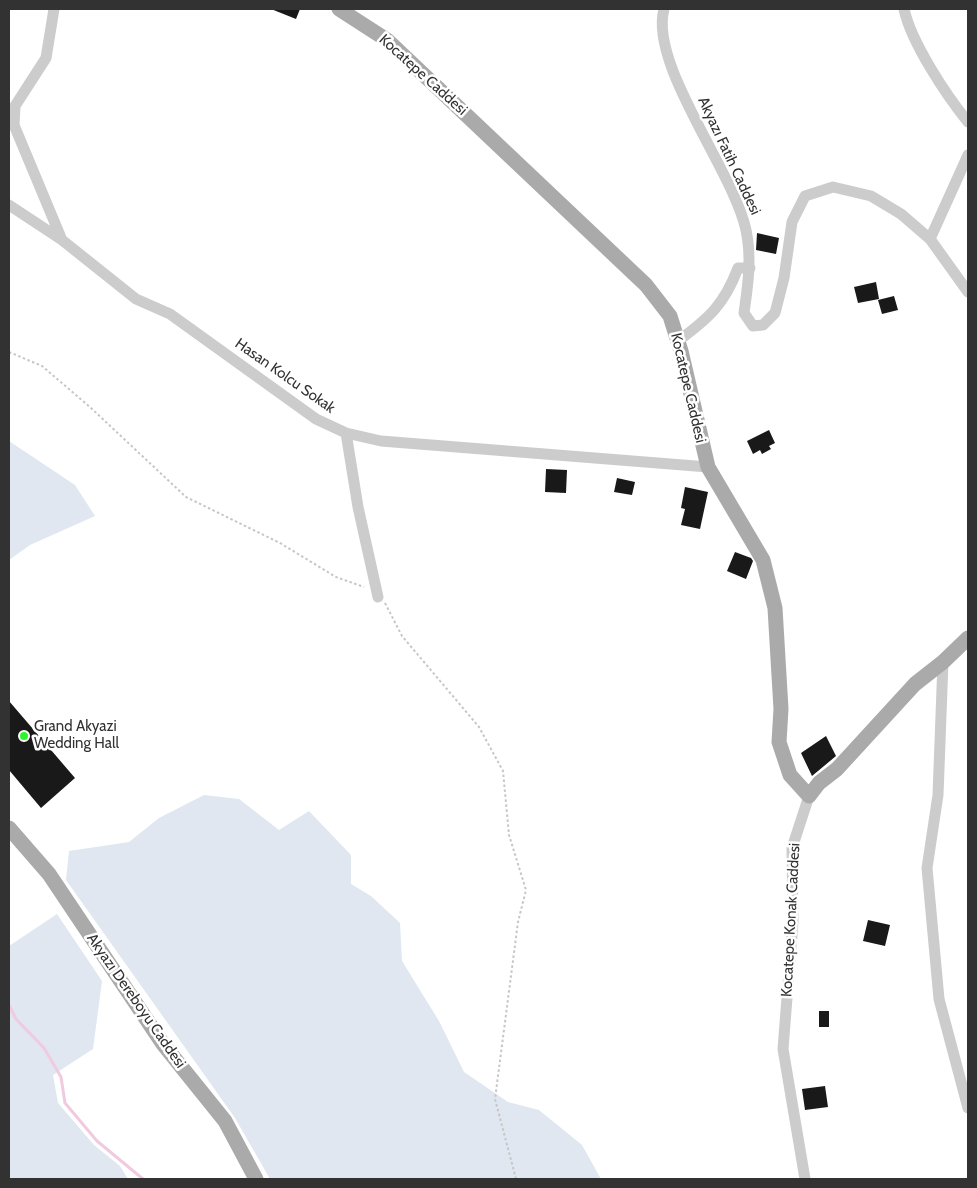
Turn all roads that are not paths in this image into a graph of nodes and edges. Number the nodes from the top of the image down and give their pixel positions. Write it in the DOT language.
graph roads {
  1 [pos="54,9"];
  2 [pos="339,9"];
  3 [pos="664,9"];
  4 [pos="904,9"];
  5 [pos="968,122"];
  6 [pos="968,155"];
  7 [pos="9,205"];
  8 [pos="930,239"];
  9 [pos="62,240"];
  10 [pos="750,268"];
  11 [pos="968,292"];
  12 [pos="678,341"];
  13 [pos="346,433"];
  14 [pos="708,467"];
  15 [pos="378,597"];
  16 [pos="968,638"];
  17 [pos="943,662"];
  18 [pos="809,796"];
  19 [pos="9,828"];
  20 [pos="968,1108"];
  21 [pos="256,1179"];
  22 [pos="804,1179"];
  1 -- 9 [label="street"];
  2 -- 12 [label="main road, Kocatepe Caddesi"];
  3 -- 10 [label="street, Akyazı Fatih Caddesi"];
  4 -- 5 [label="street"];
  6 -- 8 [label="street"];
  7 -- 9 [label="street, Hasan Kolcu Sokak"];
  8 -- 10 [label="street, Akyazı Fatih Caddesi"];
  8 -- 11 [label="street"];
  9 -- 13 [label="street, Hasan Kolcu Sokak"];
  10 -- 12 [label="street"];
  12 -- 14 [label="main road, Kocatepe Caddesi"];
  13 -- 14 [label="street, Hasan Kolcu Sokak"];
  13 -- 15 [label="street"];
  14 -- 18 [label="main road, Kocatepe Caddesi"];
  16 -- 17 [label="main road, Kocatepe Konak Caddesi"];
  17 -- 18 [label="main road, Kocatepe Konak Caddesi"];
  17 -- 20 [label="street"];
  18 -- 22 [label="street, Kocatepe Konak Caddesi"];
  19 -- 21 [label="main road, Akyazı Dereboyu Caddesi"];
}
